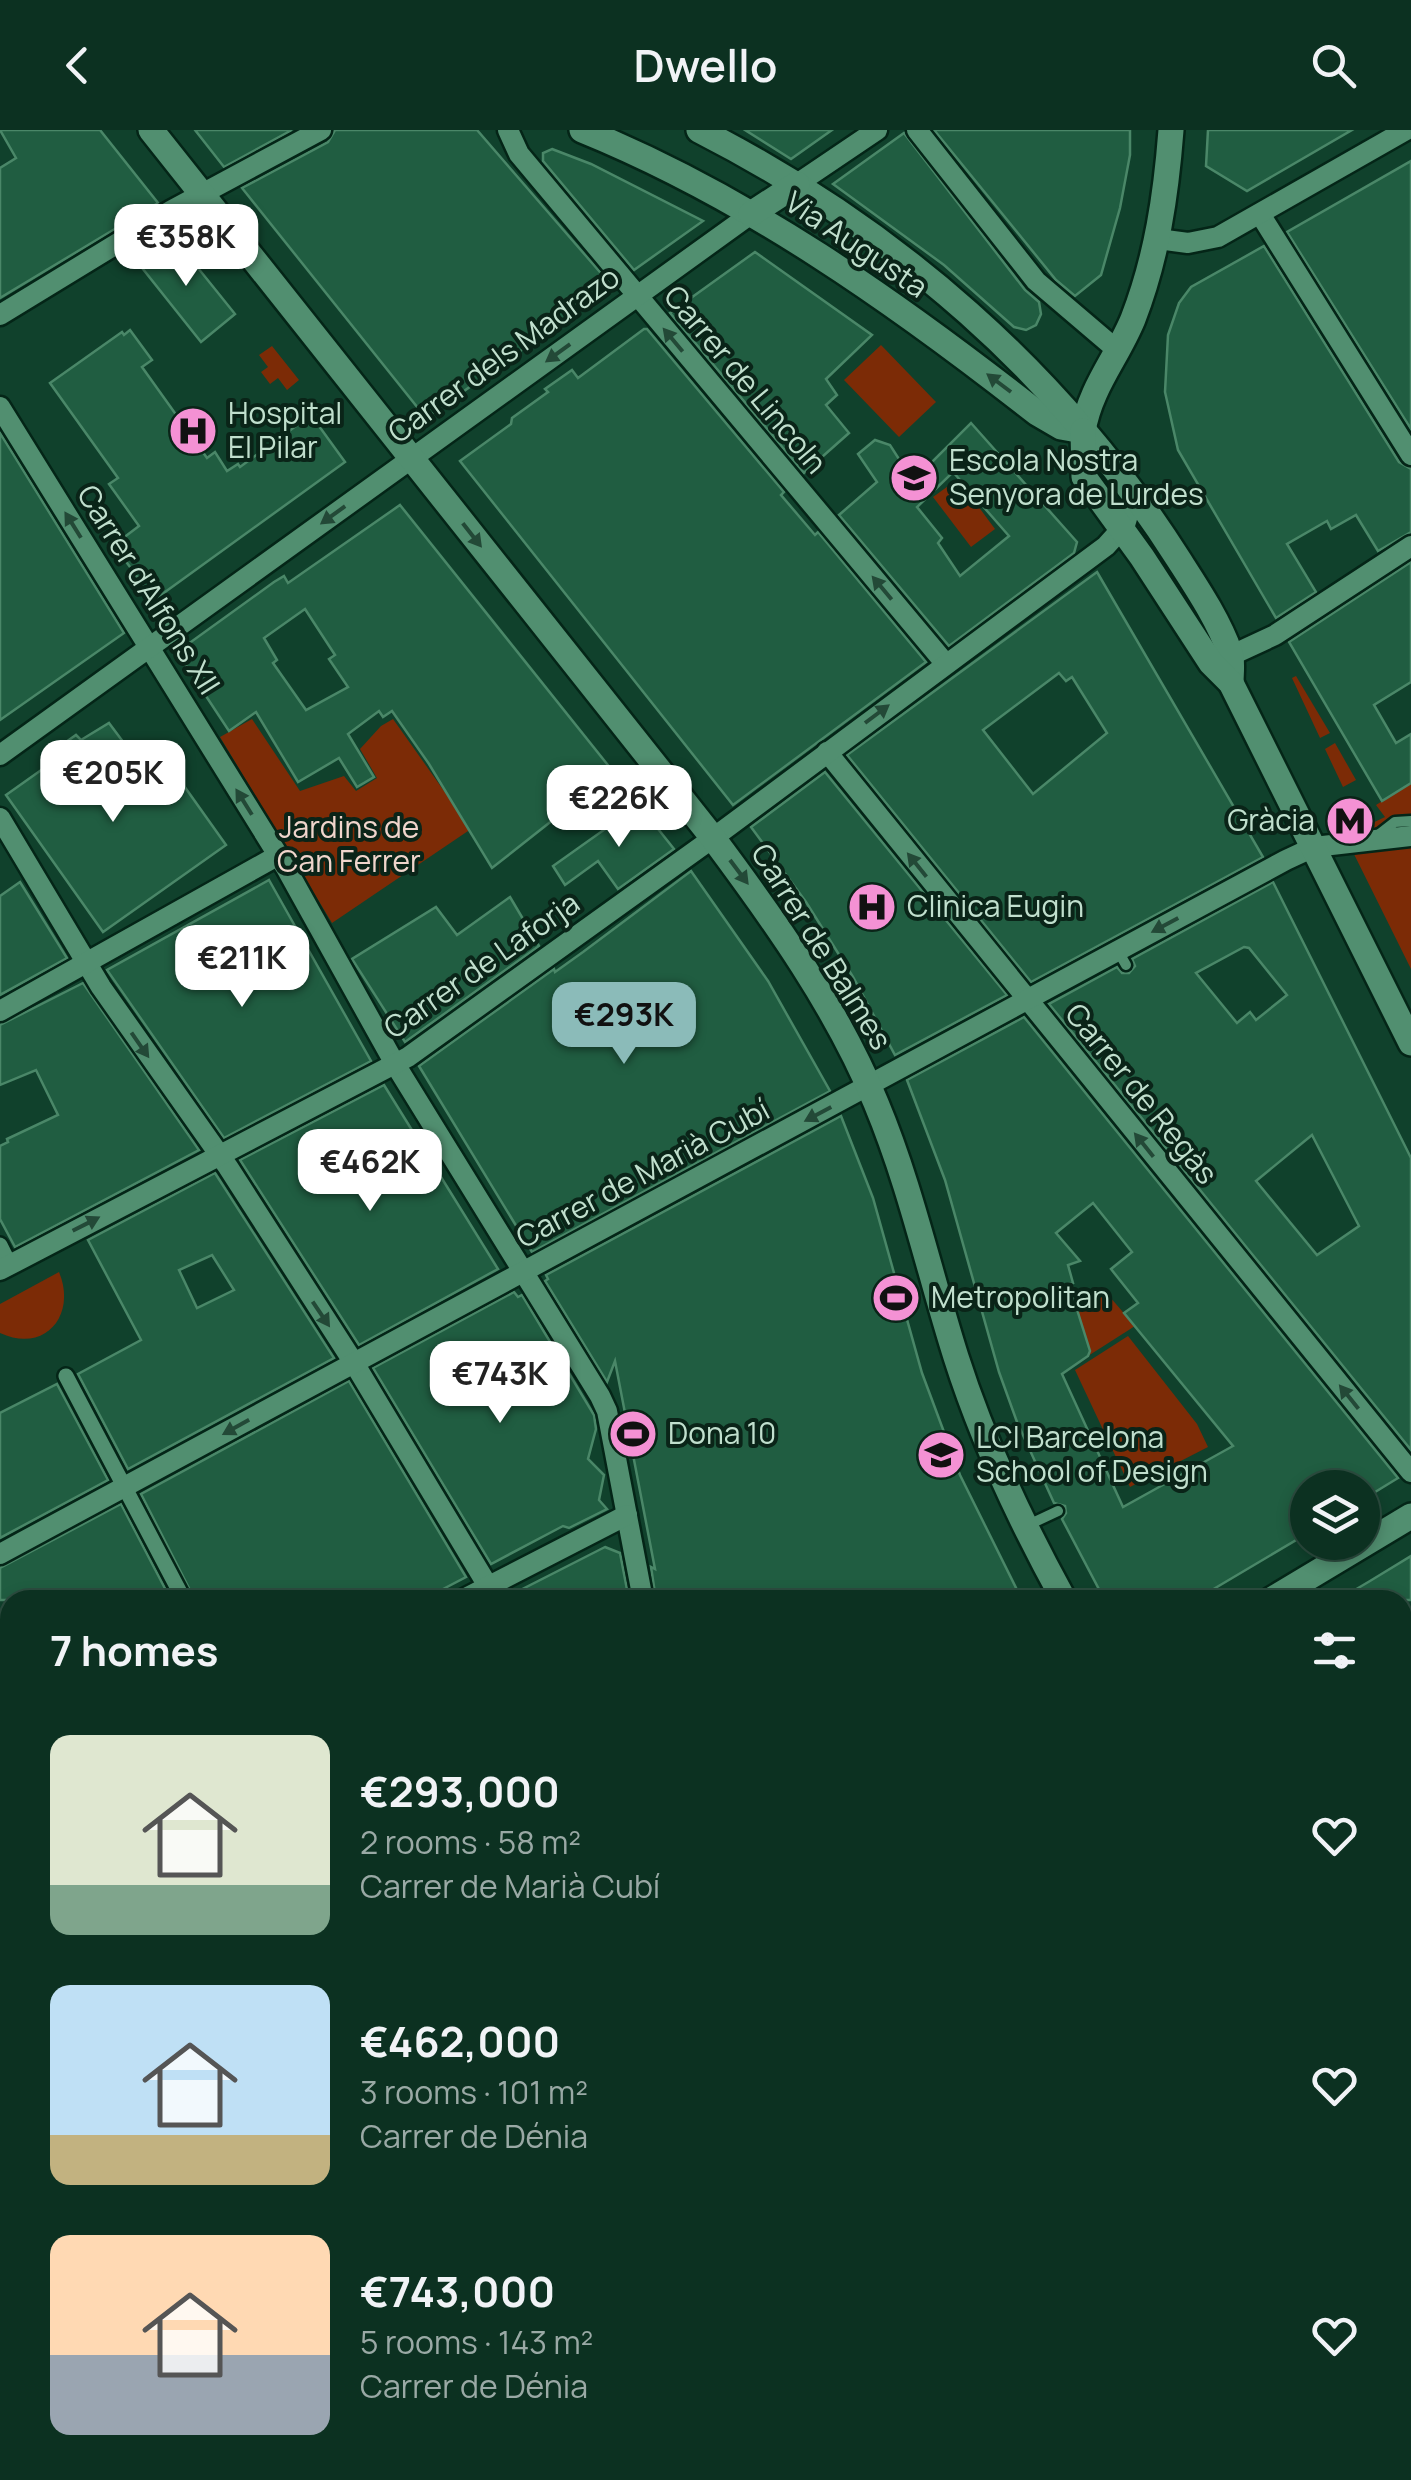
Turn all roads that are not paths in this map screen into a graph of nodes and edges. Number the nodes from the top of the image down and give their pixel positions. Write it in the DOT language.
graph roads {
  1 [pos="150,130"];
  2 [pos="321,130"];
  3 [pos="508,130"];
  4 [pos="582,130"];
  5 [pos="699,130"];
  6 [pos="877,130"];
  7 [pos="917,130"];
  8 [pos="1172,130"];
  9 [pos="1406,130"];
  10 [pos="797,184"];
  11 [pos="202,194"];
  12 [pos="751,214"];
  13 [pos="1260,214"];
  14 [pos="1158,239"];
  15 [pos="636,297"];
  16 [pos="0,315"];
  17 [pos="1118,350"];
  18 [pos="0,407"];
  19 [pos="1082,431"];
  20 [pos="1411,455"];
  21 [pos="412,458"];
  22 [pos="1134,495"];
  23 [pos="1122,530"];
  24 [pos="1411,546"];
  25 [pos="149,648"];
  26 [pos="1232,656"];
  27 [pos="945,663"];
  28 [pos="1231,683"];
  29 [pos="826,752"];
  30 [pos="0,755"];
  31 [pos="0,818"];
  32 [pos="1411,820"];
  33 [pos="1411,836"];
  34 [pos="713,838"];
  35 [pos="1375,839"];
  36 [pos="1314,847"];
  37 [pos="277,856"];
  38 [pos="86,963"];
  39 [pos="1026,1001"];
  40 [pos="0,1011"];
  41 [pos="1411,1043"];
  42 [pos="395,1064"];
  43 [pos="869,1087"];
  44 [pos="221,1156"];
  45 [pos="0,1245"];
  46 [pos="5,1267"];
  47 [pos="524,1271"];
  48 [pos="354,1363"];
  49 [pos="66,1376"];
  50 [pos="1411,1472"];
  51 [pos="124,1488"];
  52 [pos="1058,1511"];
  53 [pos="627,1515"];
  54 [pos="1411,1516"];
  55 [pos="1025,1527"];
  56 [pos="0,1554"];
  57 [pos="488,1586"];
  58 [pos="179,1590"];
  59 [pos="481,1590"];
  60 [pos="641,1590"];
  61 [pos="1059,1590"];
  62 [pos="1287,1590"];
  1 -- 11 [label="main road, Carrer de Balmes"];
  2 -- 11 [label="street"];
  3 -- 15 [label="street, Carrer de Lincoln"];
  4 -- 12 [label="main road, Via Augusta"];
  5 -- 10 [label="main road, Via Augusta"];
  6 -- 10 [label="street"];
  7 -- 17 [label="street"];
  8 -- 14 [label="main road"];
  9 -- 13 [label="street"];
  10 -- 12 [label="main road"];
  10 -- 19 [label="main road, Via Augusta"];
  11 -- 16 [label="street"];
  11 -- 21 [label="main road, Carrer de Balmes"];
  12 -- 15 [label="street, Carrer dels Madrazo"];
  19 -- 12 [label="main road, Via Augusta, one-way"];
  13 -- 14 [label="street"];
  13 -- 20 [label="street"];
  14 -- 17 [label="main road"];
  15 -- 21 [label="street, Carrer dels Madrazo, one-way"];
  27 -- 15 [label="street, Carrer de Lincoln, one-way"];
  17 -- 19 [label="main road"];
  25 -- 18 [label="street, Carrer d'Alfons XII, one-way"];
  19 -- 22 [label="main road, Via Augusta"];
  19 -- 23 [label="main road"];
  21 -- 25 [label="street, Carrer dels Madrazo, one-way"];
  21 -- 34 [label="main road, Carrer de Balmes, one-way"];
  22 -- 23 [label="street"];
  22 -- 26 [label="main road, Via Augusta"];
  23 -- 27 [label="street, Carrer de Laforja"];
  23 -- 28 [label="main road"];
  24 -- 26 [label="street"];
  25 -- 30 [label="street, Carrer dels Madrazo"];
  37 -- 25 [label="street, Carrer d'Alfons XII, one-way"];
  26 -- 28 [label="main road"];
  29 -- 27 [label="street, Carrer de Laforja, one-way"];
  28 -- 36 [label="main road"];
  29 -- 34 [label="street, Carrer de Laforja"];
  39 -- 29 [label="street, Carrer de Regàs, one-way"];
  31 -- 38 [label="street"];
  32 -- 35 [label="lane"];
  33 -- 35 [label="street"];
  34 -- 42 [label="street, Carrer de Laforja"];
  34 -- 43 [label="main road, Carrer de Balmes, one-way"];
  35 -- 36 [label="street"];
  36 -- 39 [label="street, Carrer de Marià Cubí, one-way"];
  36 -- 41 [label="main road"];
  37 -- 38 [label="street"];
  37 -- 42 [label="street, Carrer d'Alfons XII"];
  38 -- 40 [label="street"];
  38 -- 44 [label="street, one-way"];
  39 -- 43 [label="street, Carrer de Marià Cubí"];
  50 -- 39 [label="street, Carrer de Regàs, one-way"];
  42 -- 44 [label="street, Carrer de Laforja"];
  42 -- 47 [label="street, Carrer d'Alfons XII"];
  43 -- 47 [label="street, Carrer de Marià Cubí, one-way"];
  43 -- 55 [label="main road, Carrer de Balmes"];
  46 -- 44 [label="street, Carrer de Laforja, one-way"];
  44 -- 48 [label="street, one-way"];
  45 -- 46 [label="street"];
  47 -- 48 [label="street, Carrer de Marià Cubí"];
  47 -- 53 [label="street, Carrer d'Alfons XII"];
  48 -- 51 [label="street, Carrer de Marià Cubí, one-way"];
  48 -- 57 [label="street"];
  49 -- 51 [label="street"];
  51 -- 56 [label="street, Carrer de Marià Cubí"];
  51 -- 58 [label="street"];
  52 -- 55 [label="lane"];
  53 -- 57 [label="street"];
  53 -- 60 [label="street, Carrer d'Alfons XII"];
  54 -- 62 [label="main road"];
  55 -- 61 [label="main road, Carrer de Balmes"];
  57 -- 59 [label="street"];
}
